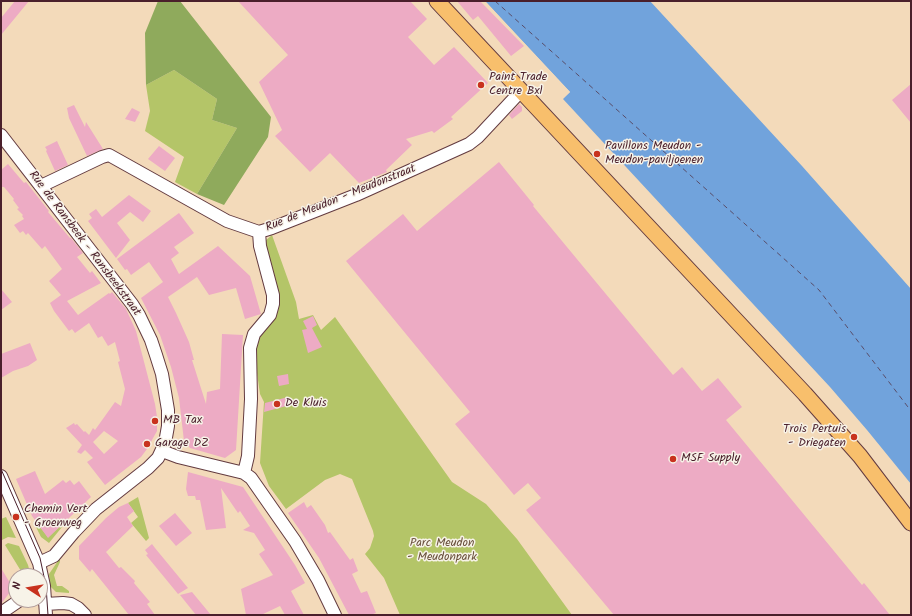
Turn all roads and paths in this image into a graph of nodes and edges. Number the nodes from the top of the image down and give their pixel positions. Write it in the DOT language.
graph roads {
  1 [pos="437,1"];
  2 [pos="521,91"];
  3 [pos="2,137"];
  4 [pos="41,186"];
  5 [pos="259,232"];
  6 [pos="162,451"];
  7 [pos="244,473"];
  8 [pos="1,476"];
  9 [pos="911,522"];
  10 [pos="39,563"];
  11 [pos="40,568"];
  12 [pos="48,602"];
  13 [pos="85,615"];
  14 [pos="335,615"];
  1 -- 2 [label="main road"];
  2 -- 5 [label="street, Rue de Meudon - Meudonstraat"];
  2 -- 9 [label="main road"];
  3 -- 4 [label="street, Rue de Ransbeek - Ransbeekstraat"];
  4 -- 5 [label="street, Rue de Meudon - Meudonstraat"];
  4 -- 6 [label="street, Rue de Ransbeek - Ransbeekstraat"];
  5 -- 7 [label="street"];
  6 -- 7 [label="street"];
  6 -- 10 [label="street, Rue de Ransbeek - Ransbeekstraat"];
  7 -- 14 [label="street"];
  8 -- 10 [label="street"];
  10 -- 11 [label="street"];
  12 -- 13 [label="street"];
}
